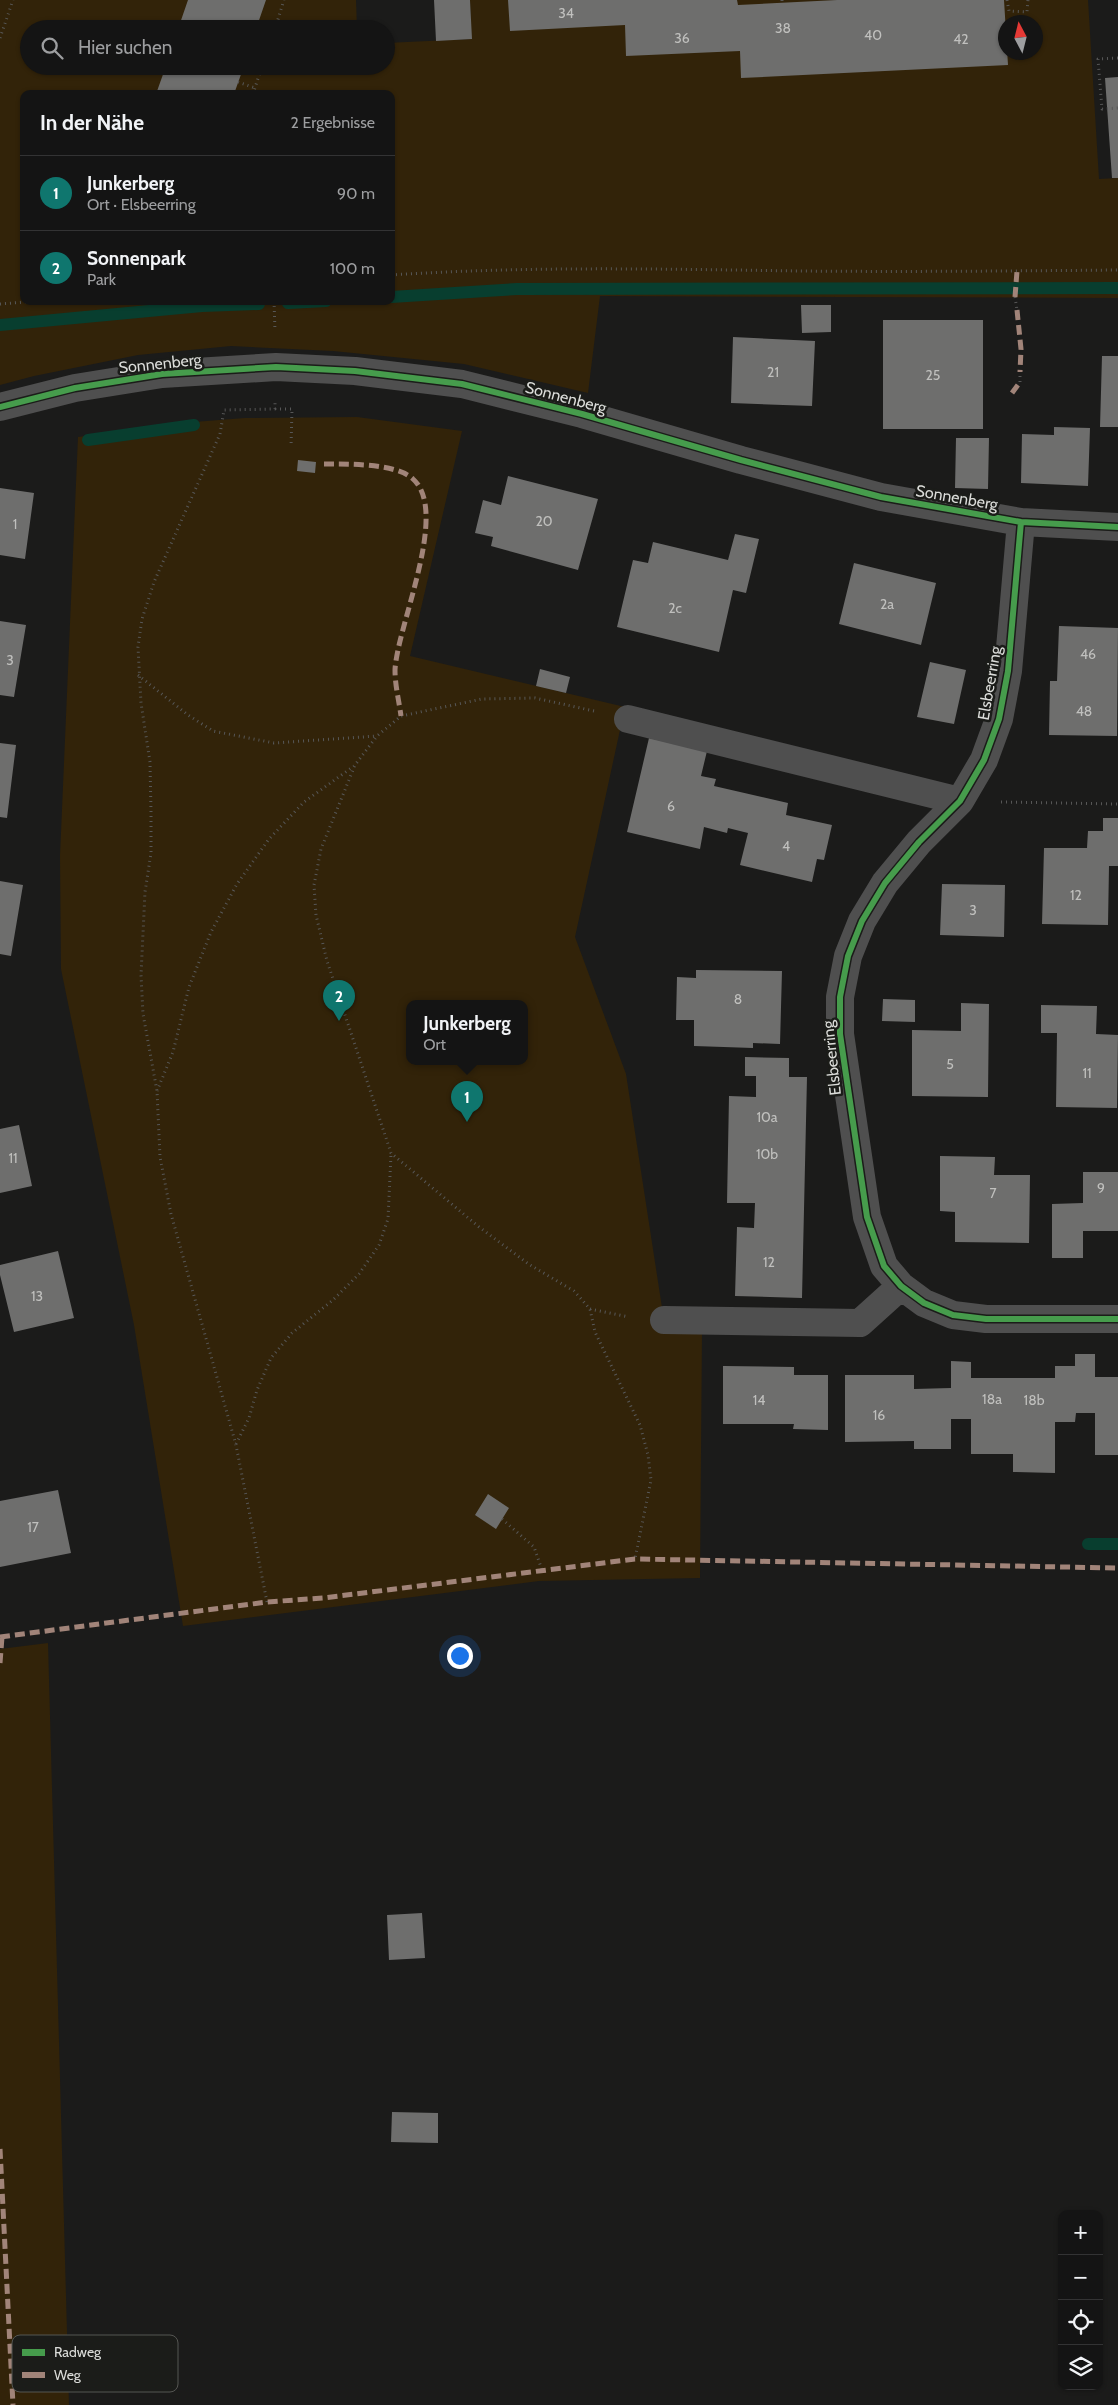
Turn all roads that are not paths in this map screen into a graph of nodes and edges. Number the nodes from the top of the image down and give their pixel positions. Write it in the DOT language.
graph roads {
  1 [pos="0,406"];
  2 [pos="1021,522"];
  3 [pos="1118,527"];
  4 [pos="628,720"];
  5 [pos="960,801"];
  6 [pos="901,1286"];
  7 [pos="1118,1319"];
  8 [pos="664,1320"];
  1 -- 2 [label="street, Sonnenberg"];
  2 -- 3 [label="street, Sonnenberg"];
  2 -- 5 [label="street, Elsbeerring"];
  4 -- 5 [label="street"];
  5 -- 6 [label="street, Elsbeerring"];
  6 -- 7 [label="street, Elsbeerring"];
  6 -- 8 [label="street"];
}
